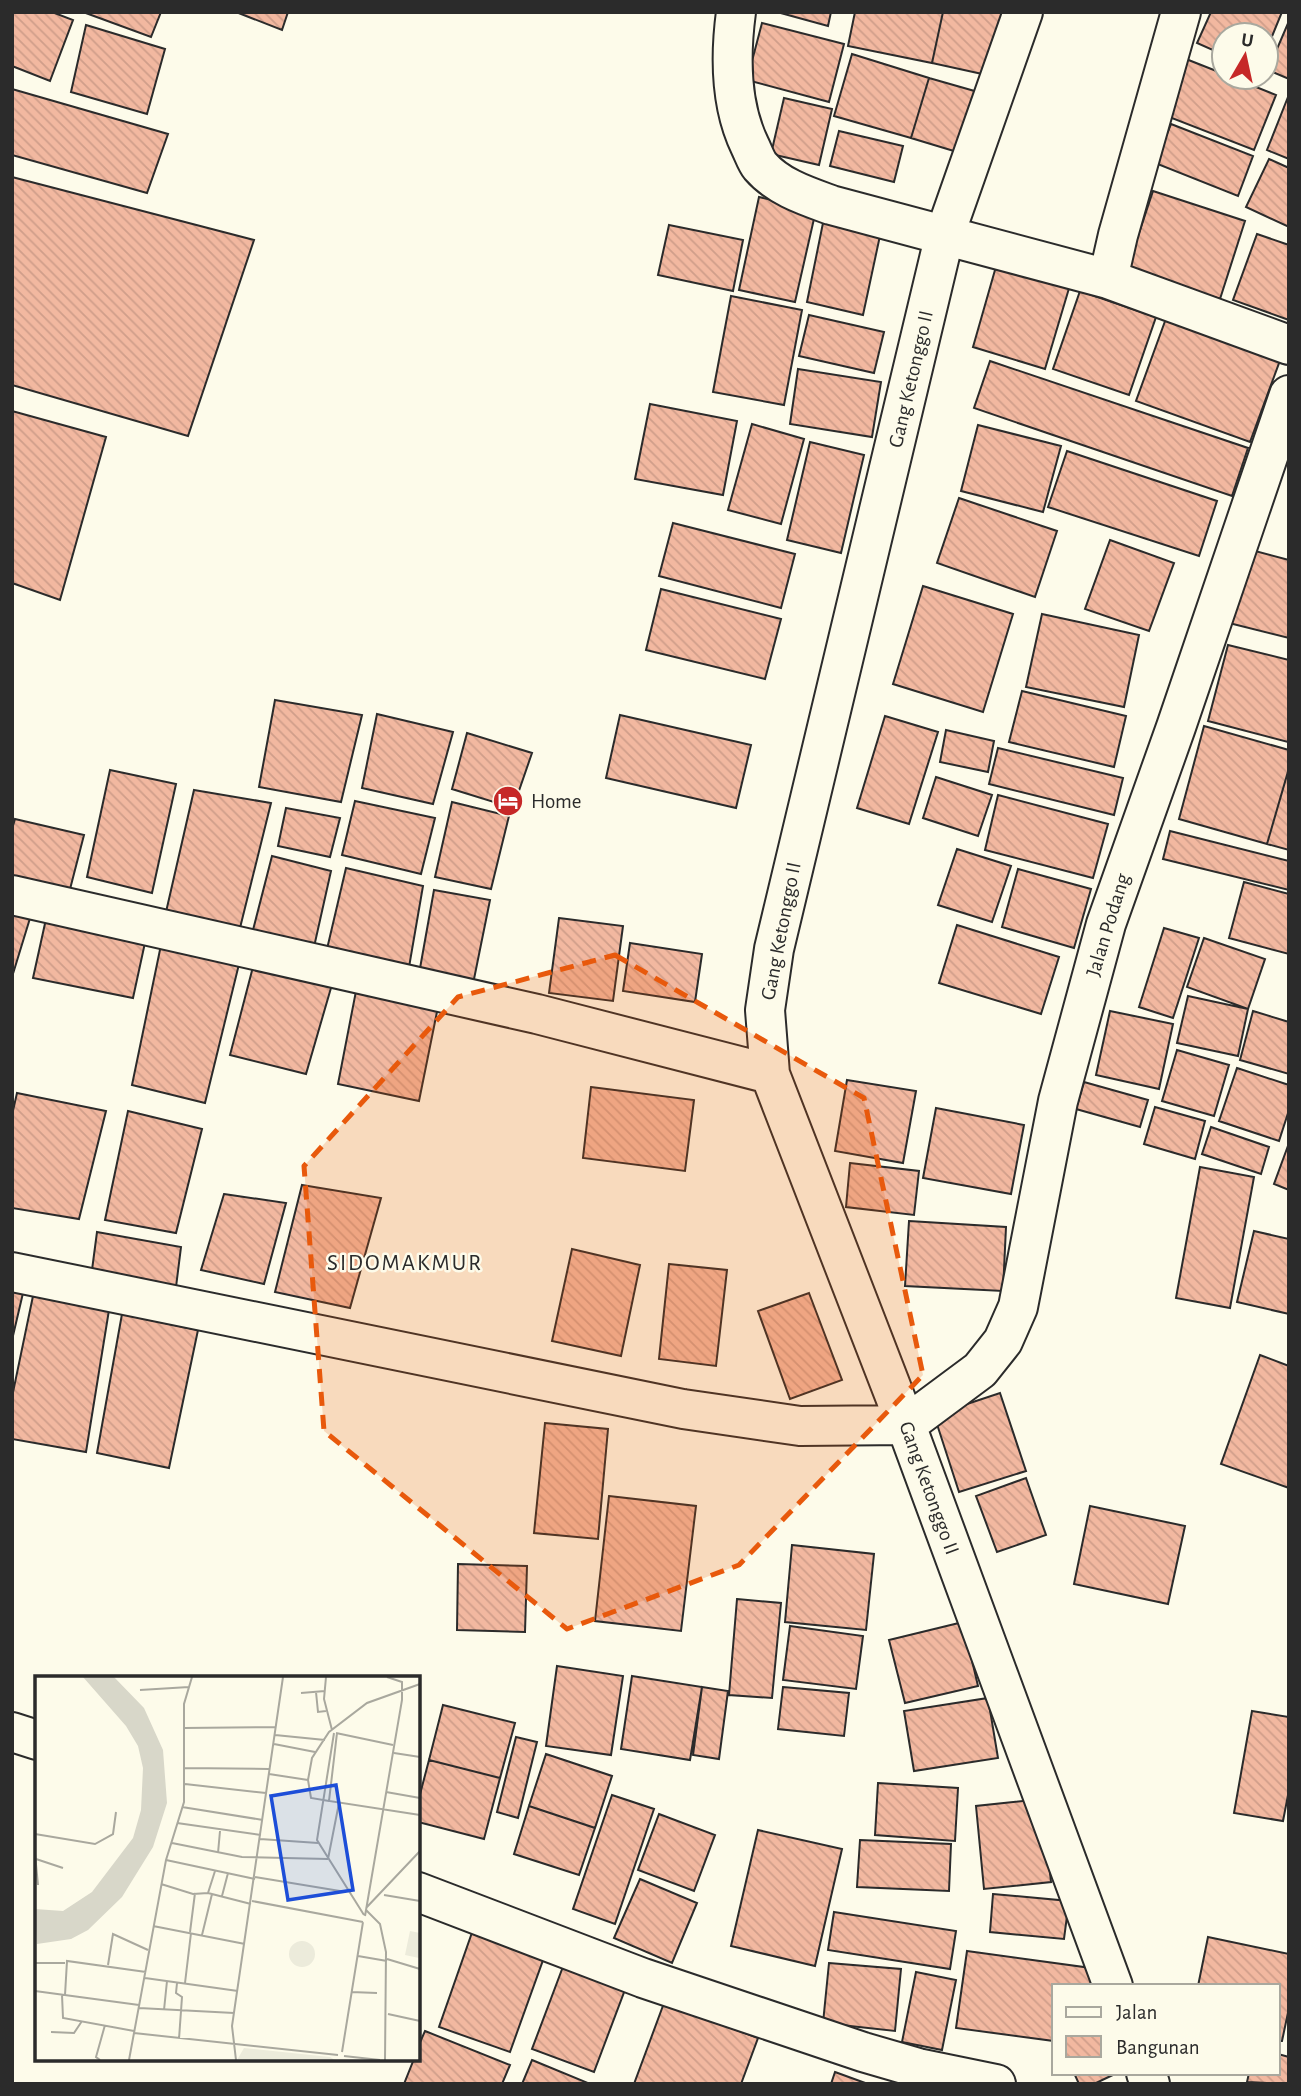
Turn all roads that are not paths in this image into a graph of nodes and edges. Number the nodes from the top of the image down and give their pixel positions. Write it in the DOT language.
graph roads {
  1 [pos="736,12"];
  2 [pos="1023,12"];
  3 [pos="1181,12"];
  4 [pos="945,234"];
  5 [pos="1108,279"];
  6 [pos="1289,345"];
  7 [pos="1289,396"];
  8 [pos="12,895"];
  9 [pos="770,1074"];
  10 [pos="12,1272"];
  11 [pos="906,1425"];
  12 [pos="12,1732"];
  13 [pos="35,1739"];
  14 [pos="420,1893"];
  15 [pos="1113,1984"];
  16 [pos="996,2084"];
  1 -- 4 [label="street"];
  2 -- 4 [label="street, Gang Ketonggo II"];
  3 -- 5 [label="street"];
  4 -- 5 [label="street"];
  4 -- 9 [label="street, Gang Ketonggo II"];
  5 -- 6 [label="street"];
  7 -- 11 [label="street, Jalan Podang"];
  8 -- 9 [label="street"];
  9 -- 11 [label="street, Gang Ketonggo II"];
  10 -- 11 [label="street"];
  11 -- 15 [label="street, Gang Ketonggo II"];
  12 -- 13 [label="street"];
  14 -- 16 [label="street"];
}
